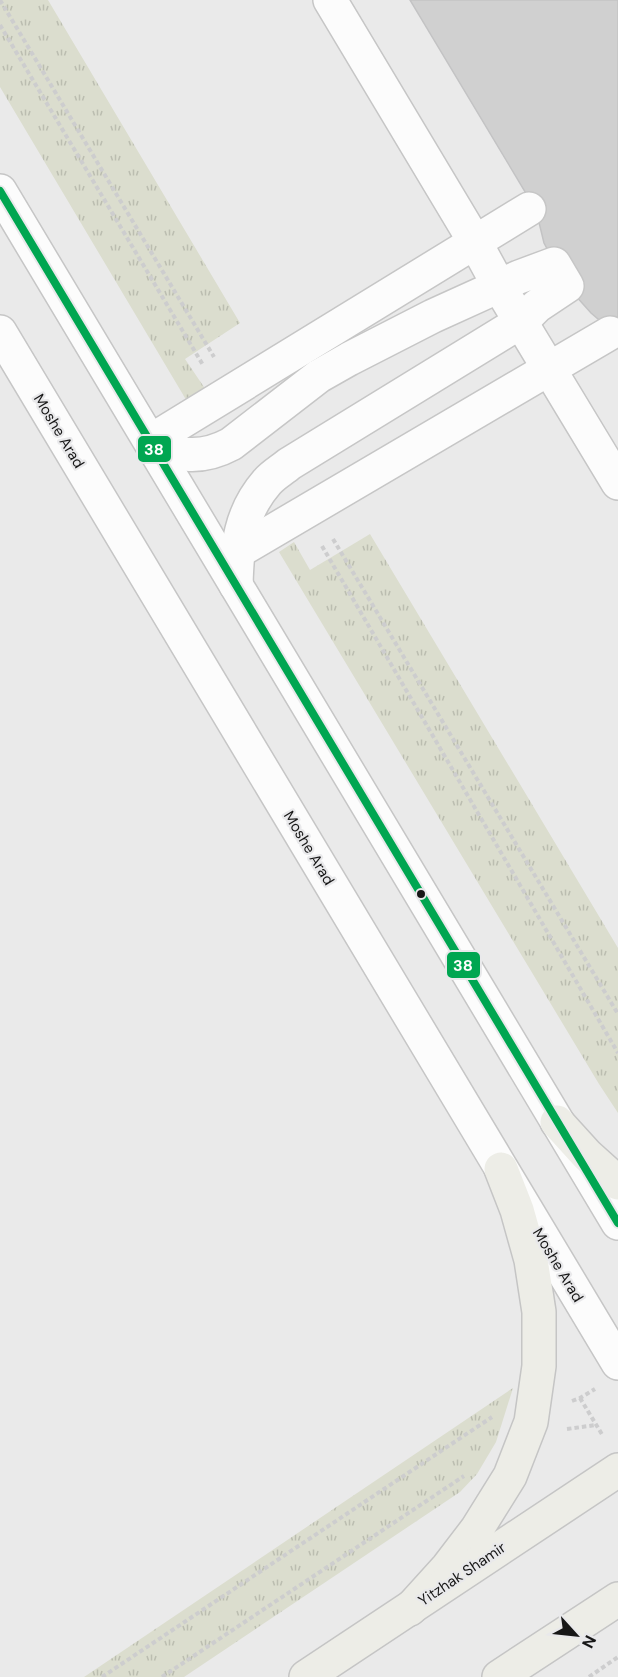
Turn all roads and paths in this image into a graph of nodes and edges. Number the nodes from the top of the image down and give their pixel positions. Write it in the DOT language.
graph roads {
  1 [pos="330,0"];
  2 [pos="0,191"];
  3 [pos="530,209"];
  4 [pos="475,242"];
  5 [pos="499,286"];
  6 [pos="522,321"];
  7 [pos="0,332"];
  8 [pos="610,333"];
  9 [pos="550,368"];
  10 [pos="147,434"];
  11 [pos="618,483"];
  12 [pos="237,552"];
  13 [pos="236,585"];
  14 [pos="557,1122"];
  15 [pos="501,1168"];
  16 [pos="618,1183"];
  17 [pos="618,1223"];
  18 [pos="609,1375"];
  19 [pos="580,1398"];
  20 [pos="529,1422"];
  21 [pos="596,1425"];
  22 [pos="613,1457"];
  23 [pos="466,1475"];
  24 [pos="618,1599"];
  25 [pos="410,1609"];
  26 [pos="618,1656"];
  27 [pos="102,1677"];
  28 [pos="162,1677"];
  29 [pos="306,1677"];
  30 [pos="499,1677"];
  31 [pos="589,1677"];
  1 -- 4 [label="street"];
  2 -- 10 [label="street"];
  3 -- 4 [label="street"];
  4 -- 5 [label="street"];
  4 -- 10 [label="street"];
  5 -- 6 [label="street"];
  5 -- 6 [label="street"];
  5 -- 10 [label="street"];
  6 -- 9 [label="street"];
  6 -- 12 [label="street"];
  7 -- 15 [label="street, Moshe Arad"];
  8 -- 9 [label="street"];
  9 -- 11 [label="street"];
  9 -- 12 [label="street"];
  10 -- 13 [label="street"];
  12 -- 13 [label="street"];
  13 -- 14 [label="street"];
  14 -- 16 [label="main road"];
  14 -- 17 [label="street"];
  15 -- 18 [label="street, Moshe Arad"];
  15 -- 20 [label="main road"];
  18 -- 19 [label="path"];
  19 -- 20 [label="path"];
  19 -- 21 [label="path"];
  20 -- 21 [label="path"];
  20 -- 25 [label="main road"];
  20 -- 27 [label="path"];
  21 -- 22 [label="path"];
  22 -- 25 [label="main road, Yitzhak Shamir"];
  23 -- 28 [label="path"];
  24 -- 30 [label="main road"];
  25 -- 29 [label="main road, Yitzhak Shamir"];
  26 -- 31 [label="path"];
}
